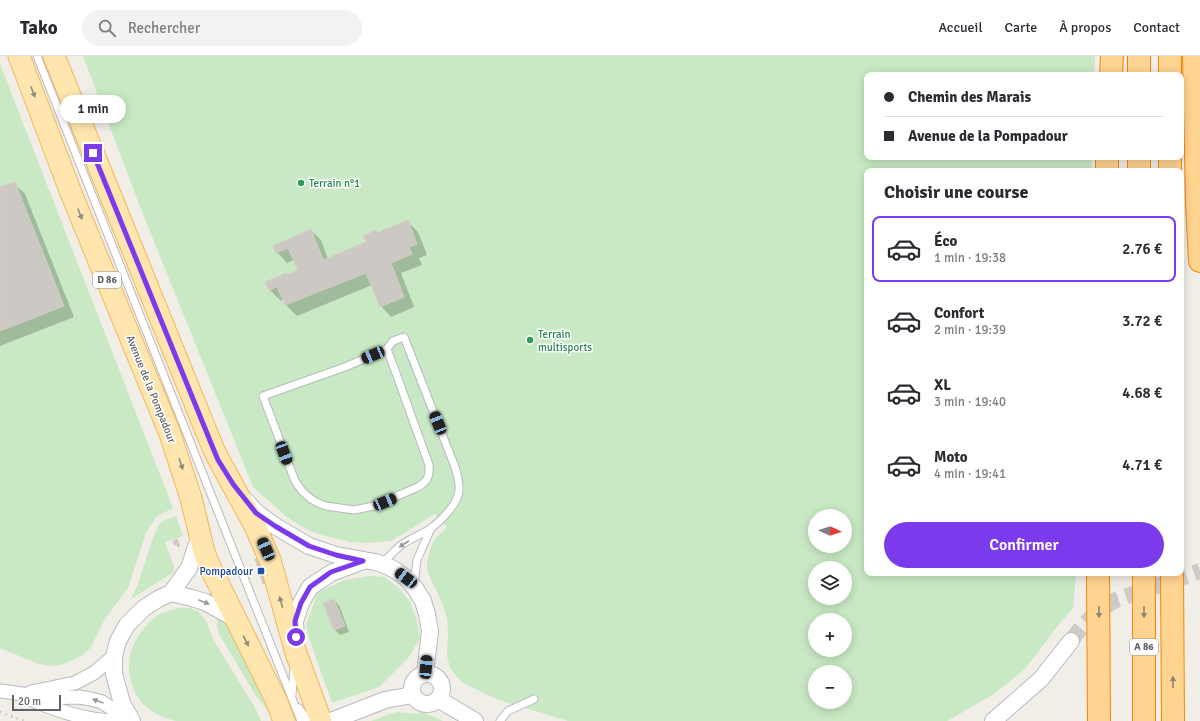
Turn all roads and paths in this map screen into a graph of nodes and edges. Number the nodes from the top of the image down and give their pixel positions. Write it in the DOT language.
graph roads {
  1 [pos="19,56"];
  2 [pos="37,56"];
  3 [pos="54,56"];
  4 [pos="1112,56"];
  5 [pos="1139,56"];
  6 [pos="1170,56"];
  7 [pos="1194,56"];
  8 [pos="1111,72"];
  9 [pos="1139,72"];
  10 [pos="1170,72"];
  11 [pos="1200,261"];
  12 [pos="387,350"];
  13 [pos="233,484"];
  14 [pos="431,528"];
  15 [pos="200,536"];
  16 [pos="363,561"];
  17 [pos="381,564"];
  18 [pos="1098,576"];
  19 [pos="1144,576"];
  20 [pos="1172,576"];
  21 [pos="414,586"];
  22 [pos="171,593"];
  23 [pos="234,618"];
  24 [pos="1071,641"];
  25 [pos="296,653"];
  26 [pos="114,656"];
  27 [pos="257,663"];
  28 [pos="425,674"];
  29 [pos="274,680"];
  30 [pos="0,691"];
  31 [pos="19,694"];
  32 [pos="289,694"];
  33 [pos="412,695"];
  34 [pos="438,699"];
  35 [pos="534,699"];
  36 [pos="113,721"];
  37 [pos="131,721"];
  38 [pos="284,721"];
  39 [pos="296,721"];
  40 [pos="301,721"];
  41 [pos="308,721"];
  42 [pos="321,721"];
  43 [pos="331,721"];
  44 [pos="475,721"];
  45 [pos="500,721"];
  46 [pos="993,721"];
  47 [pos="1099,721"];
  48 [pos="1144,721"];
  49 [pos="1173,721"];
  1 -- 15 [label="main road, Avenue de la Pompadour / D 86, one-way"];
  2 -- 32 [label="lane, Avenue de la Pompadour"];
  3 -- 13 [label="main road, Avenue de la Pompadour / D 86"];
  4 -- 8 [label="highway"];
  5 -- 9 [label="highway"];
  6 -- 10 [label="highway"];
  7 -- 11 [label="highway"];
  12 -- 12 [label="lane"];
  12 -- 14 [label="lane"];
  13 -- 16 [label="street"];
  25 -- 13 [label="main road, Avenue de la Pompadour / D 86, one-way"];
  14 -- 17 [label="lane, one-way"];
  14 -- 21 [label="lane"];
  15 -- 22 [label="street"];
  15 -- 23 [label="main road, Avenue de la Pompadour / D 86"];
  16 -- 17 [label="street"];
  16 -- 25 [label="street"];
  17 -- 21 [label="street"];
  18 -- 47 [label="highway, one-way, bridge"];
  19 -- 48 [label="highway, A 86, one-way, bridge"];
  49 -- 20 [label="highway, A 86, one-way, bridge"];
  21 -- 28 [label="street"];
  22 -- 23 [label="street, one-way"];
  22 -- 26 [label="street"];
  23 -- 27 [label="main road, Avenue de la Pompadour / D 86, one-way"];
  24 -- 46 [label="street"];
  25 -- 32 [label="main road, Avenue de la Pompadour / D 86"];
  26 -- 31 [label="street"];
  26 -- 37 [label="street"];
  27 -- 29 [label="lane"];
  27 -- 32 [label="main road, Avenue de la Pompadour / D 86"];
  28 -- 33 [label="street"];
  28 -- 34 [label="street"];
  30 -- 31 [label="street"];
  31 -- 36 [label="street"];
  37 -- 31 [label="street, one-way"];
  32 -- 38 [label="main road, Avenue de la Pompadour / D 86"];
  32 -- 39 [label="lane"];
  32 -- 40 [label="lane, Avenue de la Pompadour"];
  32 -- 41 [label="lane"];
  32 -- 42 [label="main road, Avenue de la Pompadour / D 86"];
  33 -- 34 [label="street"];
  33 -- 43 [label="street"];
  34 -- 44 [label="street"];
  35 -- 45 [label="lane"];
}
